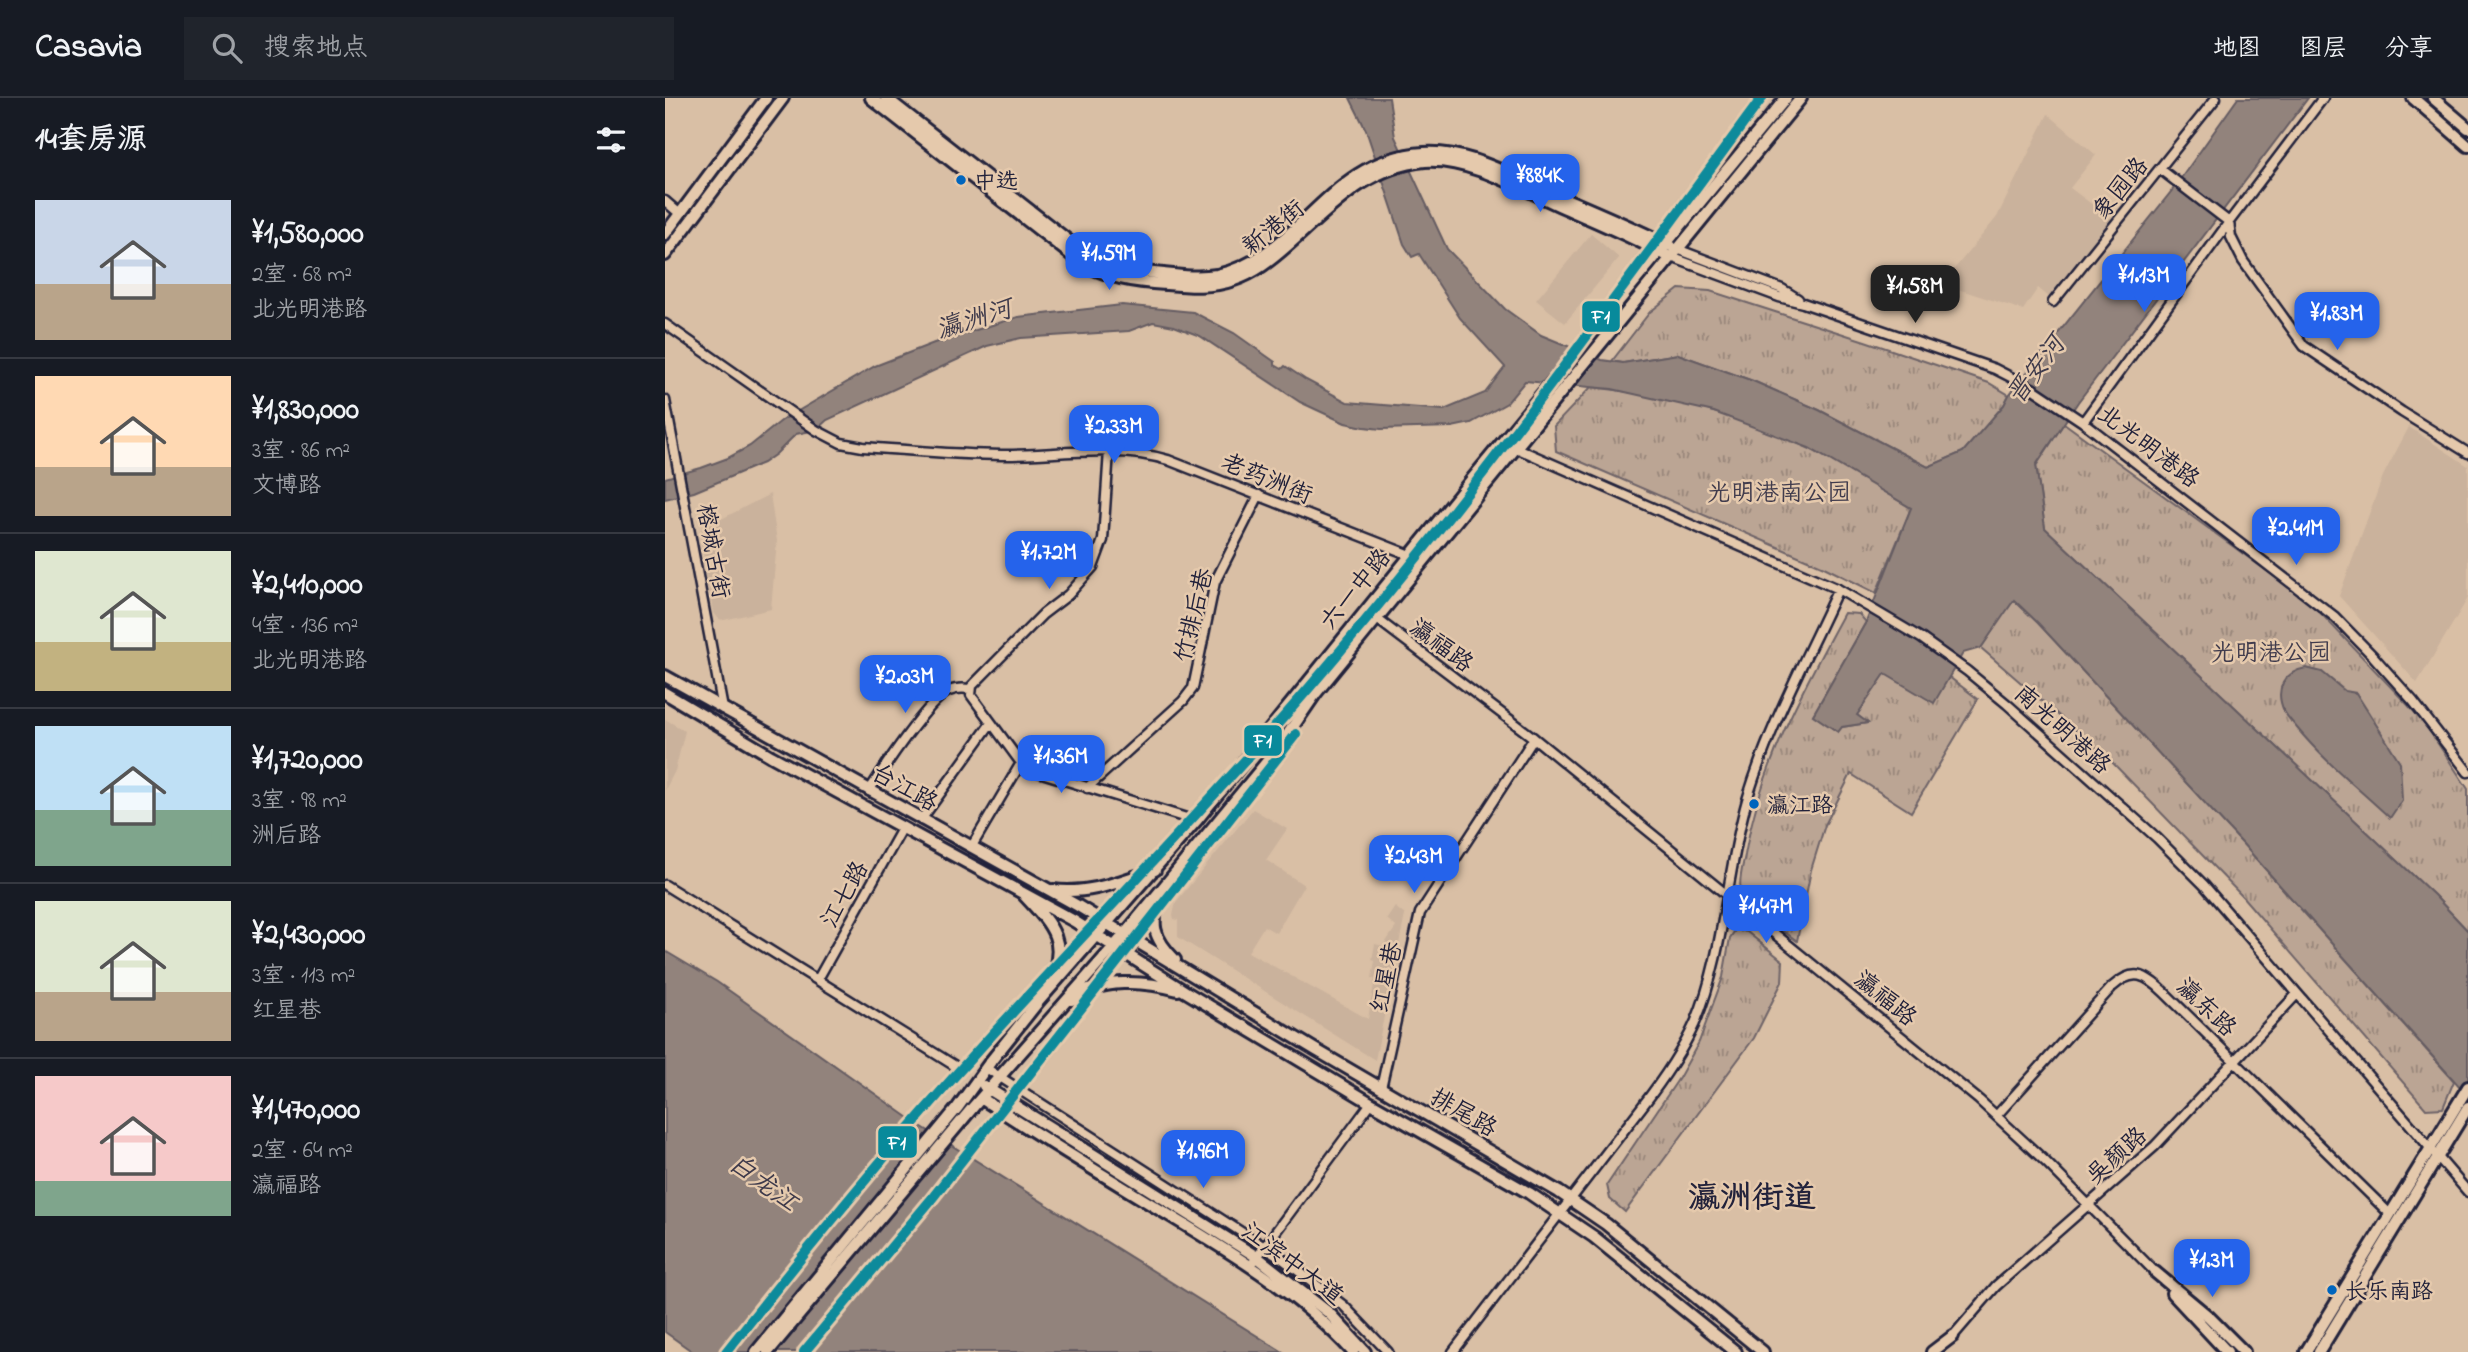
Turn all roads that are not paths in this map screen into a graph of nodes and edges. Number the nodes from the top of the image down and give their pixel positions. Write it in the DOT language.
graph roads {
  1 [pos="766,98"];
  2 [pos="783,98"];
  3 [pos="871,98"];
  4 [pos="885,98"];
  5 [pos="1786,98"];
  6 [pos="1801,98"];
  7 [pos="2216,98"];
  8 [pos="2323,98"];
  9 [pos="2413,98"];
  10 [pos="2433,98"];
  11 [pos="2468,128"];
  12 [pos="2468,146"];
  13 [pos="2160,169"];
  14 [pos="1371,171"];
  15 [pos="665,201"];
  16 [pos="680,214"];
  17 [pos="2229,222"];
  18 [pos="665,234"];
  19 [pos="1668,250"];
  20 [pos="665,255"];
  21 [pos="2053,302"];
  22 [pos="665,324"];
  23 [pos="665,400"];
  24 [pos="2083,422"];
  25 [pos="1517,448"];
  26 [pos="1109,451"];
  27 [pos="2468,453"];
  28 [pos="1259,495"];
  29 [pos="1410,555"];
  30 [pos="1838,589"];
  31 [pos="1377,619"];
  32 [pos="665,676"];
  33 [pos="971,689"];
  34 [pos="665,694"];
  35 [pos="723,709"];
  36 [pos="991,723"];
  37 [pos="1534,738"];
  38 [pos="1021,763"];
  39 [pos="2468,772"];
  40 [pos="1087,788"];
  41 [pos="869,791"];
  42 [pos="921,820"];
  43 [pos="1196,821"];
  44 [pos="903,827"];
  45 [pos="972,846"];
  46 [pos="1155,870"];
  47 [pos="1167,883"];
  48 [pos="665,885"];
  49 [pos="1041,886"];
  50 [pos="1016,887"];
  51 [pos="1727,896"];
  52 [pos="1107,924"];
  53 [pos="1097,934"];
  54 [pos="1124,935"];
  55 [pos="1115,945"];
  56 [pos="1196,978"];
  57 [pos="818,979"];
  58 [pos="1186,992"];
  59 [pos="2298,995"];
  60 [pos="1038,1002"];
  61 [pos="1055,1016"];
  62 [pos="2235,1062"];
  63 [pos="986,1068"];
  64 [pos="960,1069"];
  65 [pos="1003,1072"];
  66 [pos="976,1081"];
  67 [pos="1381,1088"];
  68 [pos="2466,1090"];
  69 [pos="985,1094"];
  70 [pos="1371,1103"];
  71 [pos="2468,1107"];
  72 [pos="1997,1115"];
  73 [pos="2429,1148"];
  74 [pos="2437,1157"];
  75 [pos="2468,1192"];
  76 [pos="1570,1199"];
  77 [pos="2088,1205"];
  78 [pos="1561,1213"];
  79 [pos="2390,1214"];
  80 [pos="1265,1247"];
  81 [pos="1254,1261"];
  82 [pos="2155,1272"];
  83 [pos="1952,1336"];
  84 [pos="756,1352"];
  85 [pos="768,1352"];
  86 [pos="1353,1352"];
  87 [pos="1365,1352"];
  88 [pos="1388,1352"];
  89 [pos="1453,1352"];
  90 [pos="1736,1352"];
  91 [pos="1763,1352"];
  92 [pos="1932,1352"];
  93 [pos="1942,1352"];
  94 [pos="2227,1352"];
  95 [pos="2244,1352"];
  96 [pos="2306,1352"];
  97 [pos="2319,1352"];
  1 -- 16 [label="main road"];
  2 -- 20 [label="main road"];
  3 -- 14 [label="main road, 新港街"];
  4 -- 14 [label="main road, 新港街"];
  5 -- 19 [label="main road, 六一中路"];
  6 -- 19 [label="main road, 六一中路"];
  7 -- 13 [label="street, 象园路"];
  8 -- 17 [label="street"];
  9 -- 12 [label="main road"];
  10 -- 11 [label="main road"];
  13 -- 17 [label="street"];
  13 -- 21 [label="street, 象园路"];
  14 -- 19 [label="main road"];
  15 -- 16 [label="street"];
  16 -- 18 [label="main road"];
  17 -- 24 [label="street"];
  17 -- 27 [label="street"];
  19 -- 24 [label="street, 北光明港路"];
  19 -- 25 [label="main road, 六一中路"];
  19 -- 29 [label="main road, 六一中路"];
  22 -- 26 [label="street, 老药洲街"];
  23 -- 35 [label="street, 榕城古街"];
  24 -- 39 [label="street, 北光明港路"];
  25 -- 30 [label="street, 南光明港路"];
  25 -- 31 [label="main road, 六一中路"];
  26 -- 28 [label="street, 老药洲街"];
  26 -- 33 [label="street"];
  28 -- 29 [label="street, 老药洲街"];
  28 -- 40 [label="street, 竹排后巷"];
  29 -- 43 [label="main road, 六一中路"];
  30 -- 51 [label="street"];
  30 -- 59 [label="street, 南光明港路"];
  31 -- 37 [label="street, 瀛福路"];
  31 -- 47 [label="main road, 六一中路"];
  32 -- 35 [label="main road, 台江路"];
  33 -- 36 [label="street"];
  33 -- 41 [label="street"];
  34 -- 44 [label="main road, 台江路"];
  35 -- 41 [label="main road, 台江路"];
  36 -- 38 [label="street"];
  36 -- 42 [label="street"];
  37 -- 51 [label="street, 瀛福路"];
  37 -- 67 [label="street, 红星巷"];
  38 -- 40 [label="street"];
  38 -- 45 [label="street"];
  40 -- 43 [label="street"];
  41 -- 42 [label="main road, 台江路"];
  42 -- 45 [label="main road, 台江路"];
  43 -- 46 [label="main road, 六一中路"];
  44 -- 50 [label="main road, 台江路"];
  44 -- 57 [label="street, 江七路"];
  45 -- 49 [label="main road, 台江路"];
  46 -- 49 [label="main road"];
  46 -- 52 [label="main road, 六一中路"];
  47 -- 54 [label="main road, 六一中路"];
  47 -- 56 [label="main road"];
  48 -- 57 [label="street"];
  49 -- 52 [label="main road, 台江路"];
  50 -- 53 [label="main road, 台江路"];
  50 -- 60 [label="main road"];
  51 -- 72 [label="street, 瀛福路"];
  51 -- 76 [label="street"];
  52 -- 53 [label="main road, 六一中路"];
  52 -- 54 [label="main road, 台江路"];
  53 -- 55 [label="main road, 排尾路"];
  53 -- 60 [label="main road, 六一中路"];
  54 -- 55 [label="main road, 六一中路"];
  54 -- 56 [label="main road, 排尾路"];
  55 -- 58 [label="main road, 排尾路"];
  55 -- 61 [label="main road, 六一中路"];
  56 -- 67 [label="main road, 排尾路"];
  57 -- 64 [label="street"];
  58 -- 61 [label="main road"];
  58 -- 70 [label="main road, 排尾路"];
  59 -- 62 [label="street, 吴颜路"];
  59 -- 73 [label="street, 南光明港路"];
  60 -- 63 [label="main road, 六一中路"];
  61 -- 65 [label="main road, 六一中路"];
  62 -- 72 [label="street, 瀛东路"];
  62 -- 77 [label="street, 吴颜路"];
  62 -- 79 [label="street, 瀛东路"];
  63 -- 65 [label="street"];
  63 -- 66 [label="main road, 六一中路"];
  65 -- 69 [label="main road, 六一中路"];
  65 -- 80 [label="street"];
  66 -- 69 [label="main road, 江滨中大道"];
  66 -- 84 [label="main road, 六一中路"];
  67 -- 76 [label="main road, 排尾路"];
  68 -- 73 [label="main road"];
  69 -- 81 [label="main road, 江滨中大道"];
  69 -- 85 [label="main road, 六一中路"];
  70 -- 78 [label="main road, 排尾路"];
  70 -- 80 [label="street"];
  71 -- 74 [label="main road"];
  72 -- 77 [label="street, 瀛福路"];
  73 -- 74 [label="street, 南光明港路"];
  73 -- 79 [label="main road"];
  74 -- 75 [label="street, 南光明港路"];
  74 -- 97 [label="main road"];
  76 -- 78 [label="street"];
  76 -- 91 [label="main road, 排尾路"];
  77 -- 82 [label="street, 瀛福路"];
  77 -- 83 [label="street, 吴颜路"];
  78 -- 89 [label="street"];
  78 -- 90 [label="main road, 排尾路"];
  79 -- 96 [label="main road"];
  80 -- 81 [label="street"];
  80 -- 88 [label="street"];
  81 -- 86 [label="main road, 江滨中大道"];
  81 -- 87 [label="main road, 江滨中大道"];
  82 -- 94 [label="main road"];
  82 -- 95 [label="main road"];
  83 -- 92 [label="main road"];
  83 -- 93 [label="main road"];
}
